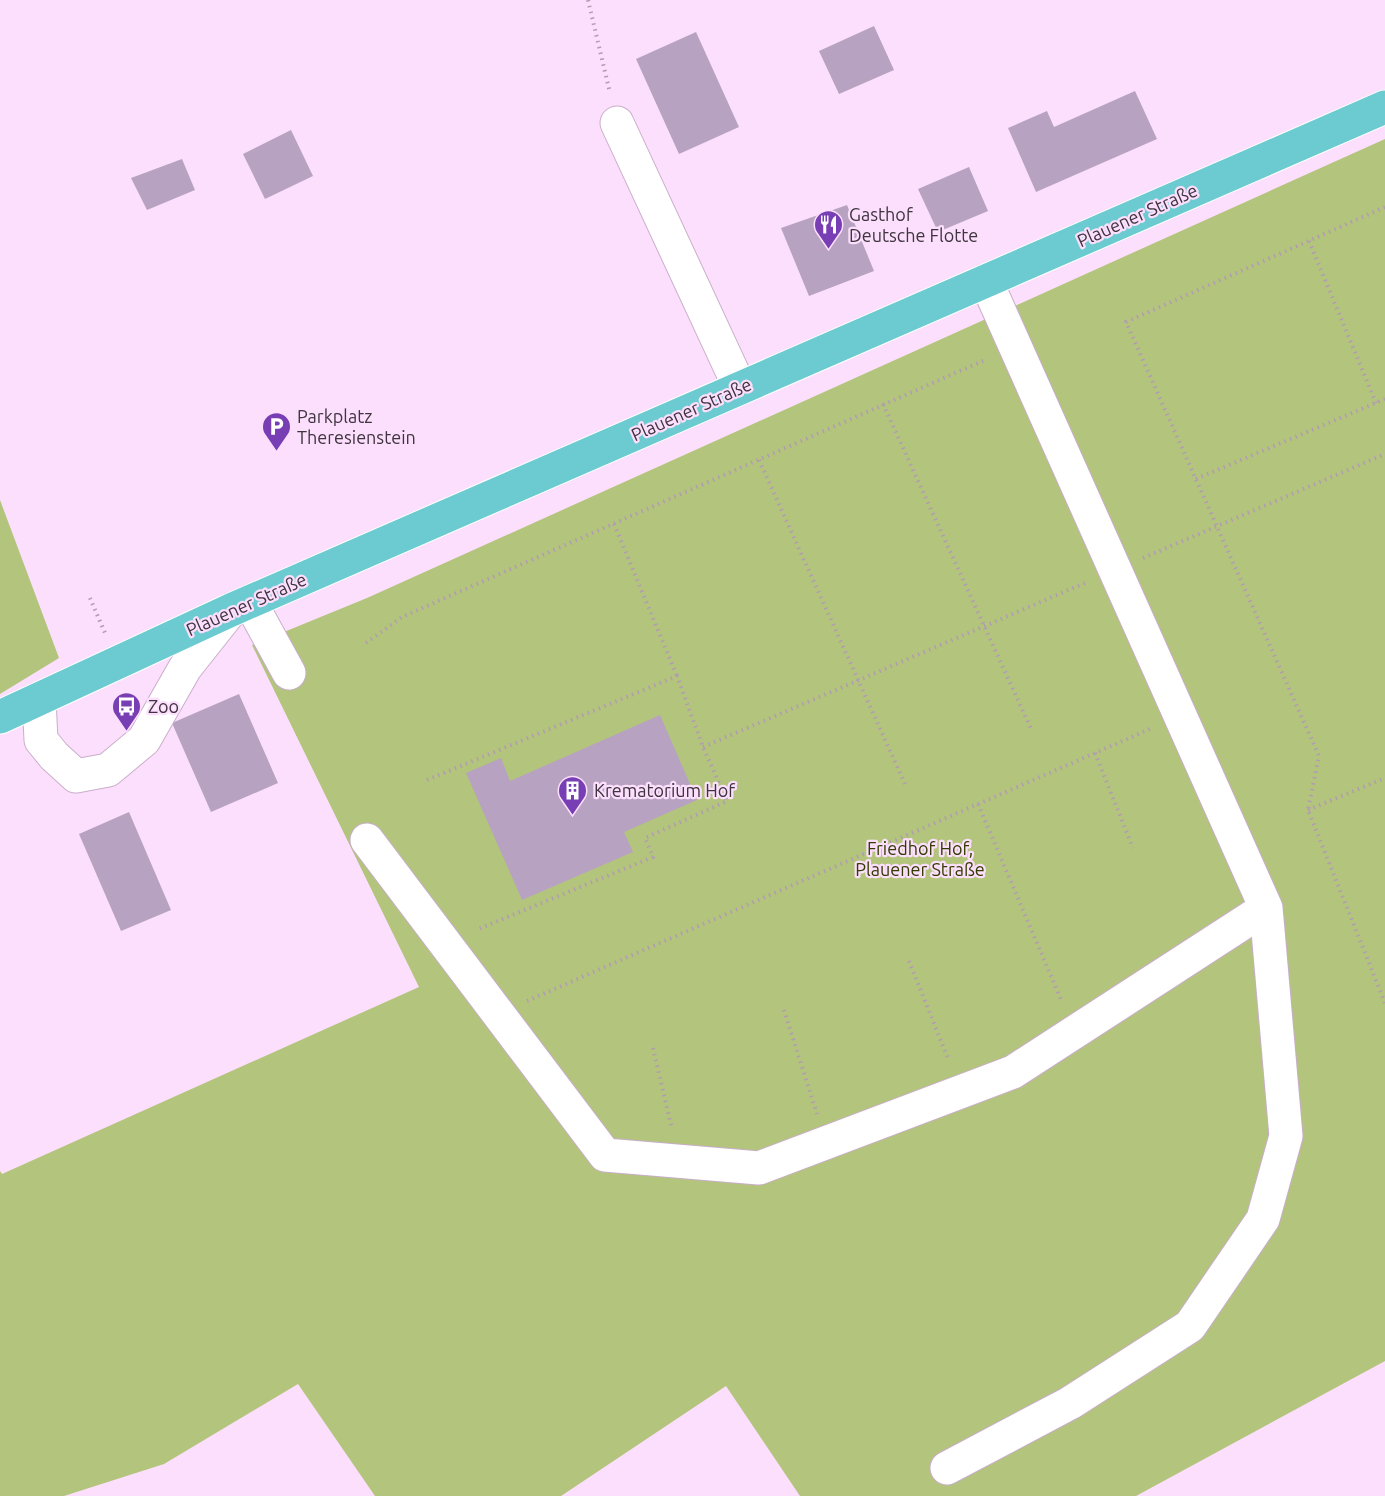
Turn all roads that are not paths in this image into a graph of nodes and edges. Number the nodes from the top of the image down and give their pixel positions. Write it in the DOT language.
graph roads {
  1 [pos="1385,107"];
  2 [pos="617,123"];
  3 [pos="987,280"];
  4 [pos="740,388"];
  5 [pos="240,606"];
  6 [pos="289,673"];
  7 [pos="39,699"];
  8 [pos="0,717"];
  9 [pos="367,840"];
  10 [pos="1266,908"];
  11 [pos="947,1468"];
  1 -- 3 [label="main road, Plauener Straße"];
  2 -- 4 [label="lane"];
  3 -- 4 [label="main road, Plauener Straße"];
  3 -- 10 [label="lane"];
  4 -- 5 [label="main road, Plauener Straße"];
  5 -- 6 [label="lane"];
  5 -- 7 [label="main road, Plauener Straße"];
  5 -- 7 [label="lane"];
  7 -- 8 [label="main road, Plauener Straße"];
  9 -- 10 [label="lane"];
  10 -- 11 [label="lane"];
}
